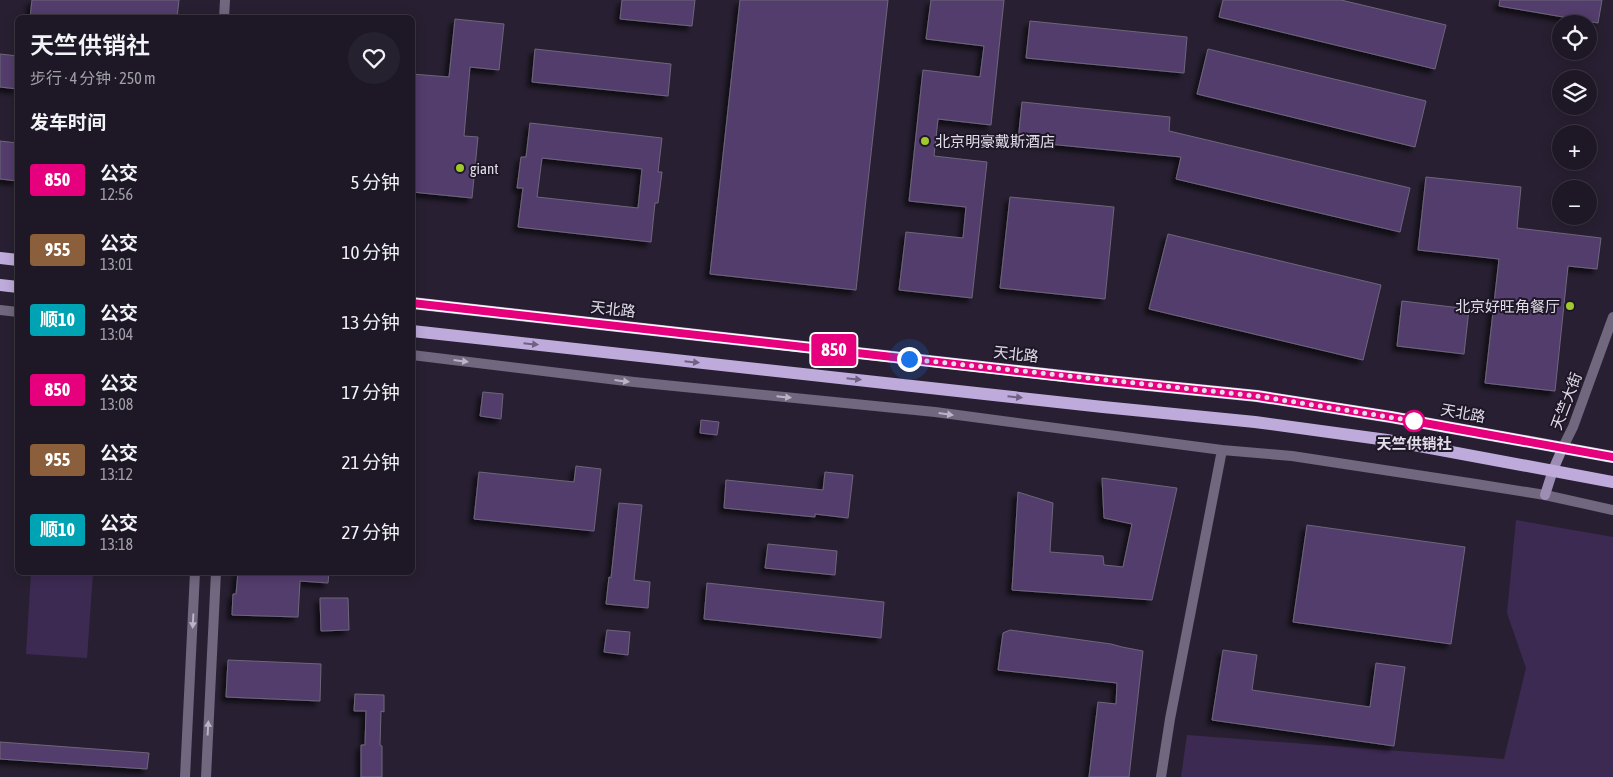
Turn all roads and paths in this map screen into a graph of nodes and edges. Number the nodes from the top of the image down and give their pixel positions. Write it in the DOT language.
graph roads {
  1 [pos="225,0"];
  2 [pos="224,15"];
  3 [pos="0,258"];
  4 [pos="15,260"];
  5 [pos="0,285"];
  6 [pos="15,287"];
  7 [pos="415,303"];
  8 [pos="0,310"];
  9 [pos="15,312"];
  10 [pos="1613,317"];
  11 [pos="415,331"];
  12 [pos="415,355"];
  13 [pos="1563,448"];
  14 [pos="1222,450"];
  15 [pos="1613,457"];
  16 [pos="1553,470"];
  17 [pos="1613,482"];
  18 [pos="1545,495"];
  19 [pos="1613,510"];
  20 [pos="195,575"];
  21 [pos="216,575"];
  22 [pos="185,777"];
  23 [pos="206,777"];
  24 [pos="1161,777"];
  1 -- 2 [label="street"];
  3 -- 4 [label="main road"];
  5 -- 6 [label="main road"];
  7 -- 13 [label="main road, 天北路"];
  8 -- 9 [label="street"];
  10 -- 13 [label="street, 天竺大街"];
  11 -- 16 [label="main road, one-way"];
  12 -- 14 [label="street, one-way"];
  13 -- 15 [label="main road, 天北路"];
  13 -- 16 [label="street, 天竺大街"];
  14 -- 18 [label="street"];
  14 -- 24 [label="street"];
  16 -- 17 [label="main road"];
  16 -- 18 [label="street, 天竺大街"];
  18 -- 19 [label="street"];
  20 -- 22 [label="street, one-way"];
  23 -- 21 [label="street, one-way"];
}
